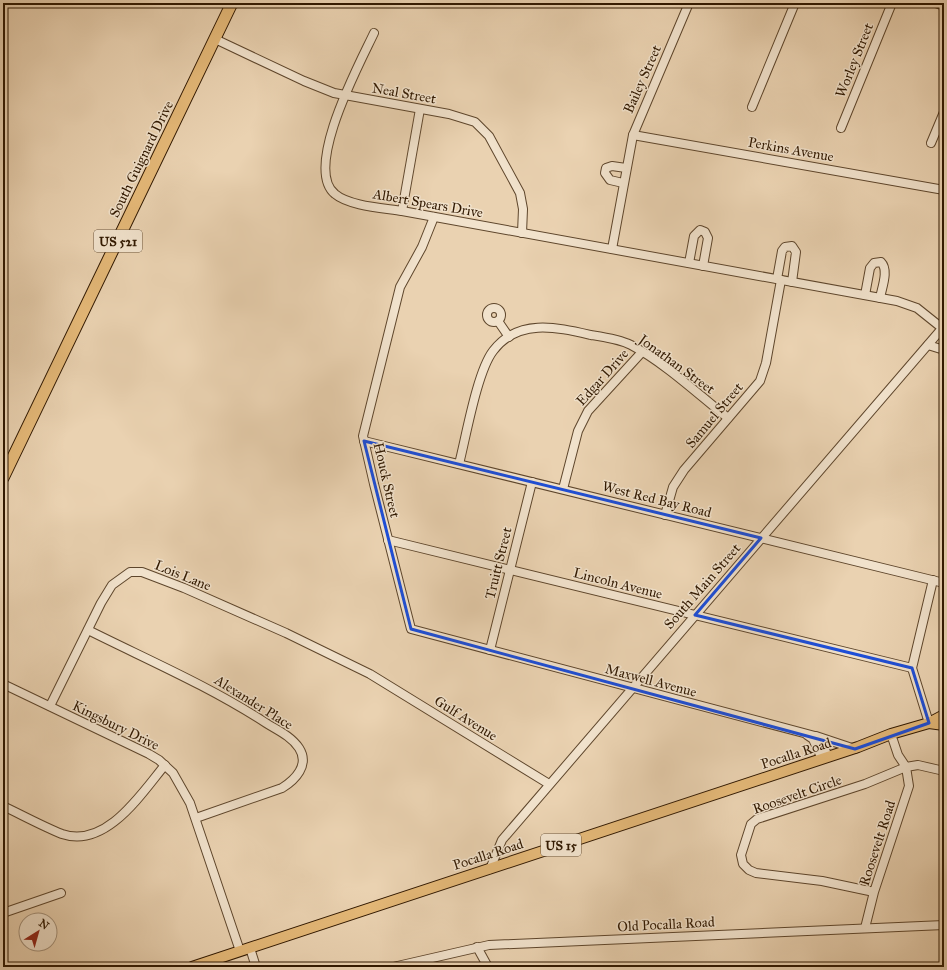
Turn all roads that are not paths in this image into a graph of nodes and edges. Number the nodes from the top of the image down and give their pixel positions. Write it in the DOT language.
graph roads {
  1 [pos="232,3"];
  2 [pos="689,3"];
  3 [pos="795,3"];
  4 [pos="892,3"];
  5 [pos="936,3"];
  6 [pos="944,6"];
  7 [pos="374,33"];
  8 [pos="215,39"];
  9 [pos="345,95"];
  10 [pos="752,107"];
  11 [pos="420,109"];
  12 [pos="944,112"];
  13 [pos="841,128"];
  14 [pos="633,135"];
  15 [pos="931,143"];
  16 [pos="626,168"];
  17 [pos="623,183"];
  18 [pos="944,190"];
  19 [pos="402,211"];
  20 [pos="434,217"];
  21 [pos="522,233"];
  22 [pos="612,249"];
  23 [pos="689,263"];
  24 [pos="703,266"];
  25 [pos="779,280"];
  26 [pos="792,282"];
  27 [pos="865,295"];
  28 [pos="880,298"];
  29 [pos="498,321"];
  30 [pos="943,327"];
  31 [pos="509,337"];
  32 [pos="928,345"];
  33 [pos="944,350"];
  34 [pos="642,352"];
  35 [pos="728,418"];
  36 [pos="364,441"];
  37 [pos="459,464"];
  38 [pos="3,478"];
  39 [pos="532,482"];
  40 [pos="562,490"];
  41 [pos="665,515"];
  42 [pos="761,538"];
  43 [pos="388,540"];
  44 [pos="510,570"];
  45 [pos="933,580"];
  46 [pos="944,583"];
  47 [pos="695,615"];
  48 [pos="88,630"];
  49 [pos="490,650"];
  50 [pos="912,668"];
  51 [pos="370,674"];
  52 [pos="3,684"];
  53 [pos="632,688"];
  54 [pos="50,706"];
  55 [pos="944,715"];
  56 [pos="928,723"];
  57 [pos="944,725"];
  58 [pos="891,734"];
  59 [pos="811,735"];
  60 [pos="855,749"];
  61 [pos="825,758"];
  62 [pos="165,765"];
  63 [pos="906,766"];
  64 [pos="944,772"];
  65 [pos="549,784"];
  66 [pos="3,806"];
  67 [pos="196,818"];
  68 [pos="490,869"];
  69 [pos="874,892"];
  70 [pos="61,893"];
  71 [pos="3,913"];
  72 [pos="944,924"];
  73 [pos="865,928"];
  74 [pos="477,947"];
  75 [pos="245,950"];
  76 [pos="192,967"];
  77 [pos="256,967"];
  78 [pos="392,967"];
  79 [pos="488,967"];
  1 -- 8 [label="highway, South Guignard Drive / US 521"];
  2 -- 14 [label="street, Bailey Street"];
  3 -- 10 [label="street"];
  4 -- 13 [label="street, Worley Street"];
  5 -- 6 [label="street"];
  7 -- 9 [label="street, Albert Spears Drive"];
  8 -- 9 [label="street, Neal Street"];
  8 -- 38 [label="highway, South Guignard Drive / US 521"];
  9 -- 11 [label="street, Neal Street"];
  9 -- 19 [label="street, Albert Spears Drive"];
  11 -- 19 [label="street"];
  11 -- 21 [label="street, Neal Street"];
  12 -- 15 [label="street"];
  14 -- 16 [label="street, Bailey Street"];
  14 -- 18 [label="street, Perkins Avenue"];
  16 -- 17 [label="street, Bailey Street"];
  16 -- 17 [label="street"];
  17 -- 22 [label="street, Bailey Street"];
  19 -- 20 [label="street, Albert Spears Drive"];
  20 -- 21 [label="street, Albert Spears Drive"];
  20 -- 36 [label="street, Houck Street"];
  21 -- 22 [label="street, Albert Spears Drive"];
  22 -- 23 [label="street, Albert Spears Drive"];
  23 -- 24 [label="street, Albert Spears Drive"];
  23 -- 24 [label="street"];
  24 -- 25 [label="street, Albert Spears Drive"];
  25 -- 26 [label="street, Albert Spears Drive"];
  25 -- 26 [label="street"];
  25 -- 35 [label="street, Samuel Street"];
  26 -- 27 [label="street, Albert Spears Drive"];
  27 -- 28 [label="street, Albert Spears Drive"];
  27 -- 28 [label="street"];
  28 -- 30 [label="street, Albert Spears Drive"];
  29 -- 31 [label="street"];
  30 -- 32 [label="street, South Main Street"];
  31 -- 34 [label="street, Jonathan Street"];
  31 -- 37 [label="street, Jonathan Street"];
  32 -- 33 [label="street"];
  32 -- 42 [label="street, South Main Street"];
  34 -- 35 [label="street, Jonathan Street"];
  34 -- 40 [label="street, Edgar Drive"];
  35 -- 41 [label="street, Samuel Street"];
  36 -- 37 [label="street, West Red Bay Road"];
  36 -- 43 [label="street, Houck Street"];
  37 -- 39 [label="street, West Red Bay Road"];
  39 -- 40 [label="street, West Red Bay Road"];
  39 -- 44 [label="street, Truitt Street"];
  40 -- 41 [label="street, West Red Bay Road"];
  41 -- 42 [label="street, West Red Bay Road"];
  42 -- 45 [label="street, West Red Bay Road"];
  42 -- 47 [label="street, South Main Street"];
  43 -- 44 [label="street, Lincoln Avenue"];
  43 -- 49 [label="street, Houck Street"];
  44 -- 47 [label="street, Lincoln Avenue"];
  44 -- 49 [label="street, Truitt Street"];
  45 -- 46 [label="street, West Red Bay Road"];
  45 -- 50 [label="street"];
  47 -- 50 [label="street, Lincoln Avenue"];
  47 -- 53 [label="street, South Main Street"];
  48 -- 51 [label="street, Lois Lane"];
  48 -- 54 [label="street, Lois Lane"];
  48 -- 67 [label="street, Alexander Place"];
  49 -- 53 [label="street, Maxwell Avenue"];
  50 -- 56 [label="street"];
  51 -- 65 [label="street, Gulf Avenue"];
  52 -- 54 [label="street, Kingsbury Drive"];
  53 -- 59 [label="street, Maxwell Avenue"];
  53 -- 65 [label="street, South Main Street"];
  54 -- 62 [label="street, Kingsbury Drive"];
  55 -- 56 [label="main road, Pocalla Road / US 15"];
  56 -- 57 [label="main road, Pocalla Road / US 15"];
  56 -- 58 [label="main road, Pocalla Road / US 15"];
  58 -- 60 [label="main road, Pocalla Road / US 15"];
  58 -- 63 [label="street"];
  59 -- 60 [label="street, Maxwell Avenue"];
  59 -- 61 [label="street"];
  60 -- 61 [label="main road, Pocalla Road / US 15"];
  61 -- 68 [label="main road, Pocalla Road / US 15"];
  62 -- 66 [label="street"];
  62 -- 67 [label="street, Kingsbury Drive"];
  63 -- 64 [label="street"];
  63 -- 69 [label="street, Roosevelt Road"];
  63 -- 69 [label="street, Roosevelt Circle"];
  65 -- 68 [label="street, South Main Street"];
  67 -- 75 [label="street, Kingsbury Drive"];
  68 -- 75 [label="main road, Pocalla Road / US 15"];
  69 -- 73 [label="street, Roosevelt Road"];
  70 -- 71 [label="street"];
  72 -- 73 [label="street, Old Pocalla Road"];
  73 -- 74 [label="street, Old Pocalla Road"];
  74 -- 78 [label="street, Old Pocalla Road"];
  74 -- 79 [label="street"];
  75 -- 76 [label="main road, Pocalla Road / US 15"];
  75 -- 77 [label="street, Kingsbury Drive"];
}
